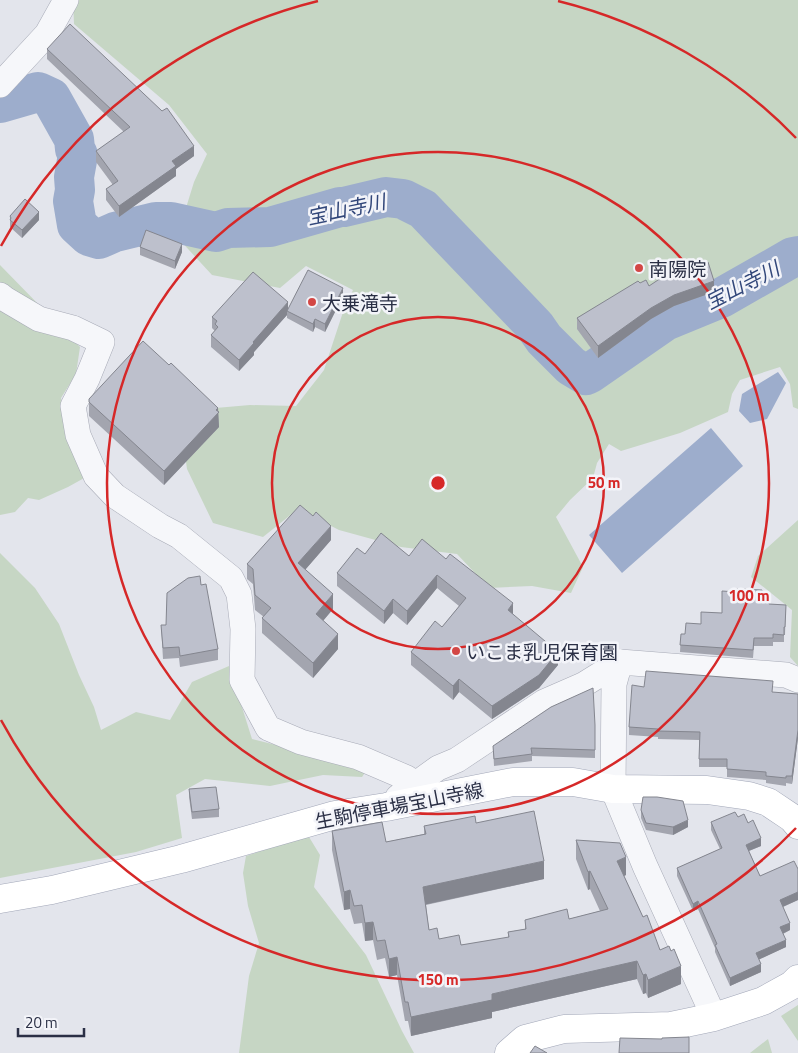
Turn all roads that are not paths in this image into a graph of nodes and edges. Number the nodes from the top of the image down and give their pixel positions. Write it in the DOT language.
graph roads {
  1 [pos="66,0"];
  2 [pos="0,85"];
  3 [pos="0,295"];
  4 [pos="620,662"];
  5 [pos="798,680"];
  6 [pos="411,787"];
  7 [pos="613,789"];
  8 [pos="386,807"];
  9 [pos="796,817"];
  10 [pos="0,899"];
  11 [pos="798,979"];
  12 [pos="714,1017"];
  13 [pos="509,1053"];
  1 -- 2 [label="street"];
  3 -- 6 [label="street"];
  4 -- 5 [label="street"];
  4 -- 6 [label="street"];
  4 -- 7 [label="street"];
  6 -- 8 [label="street"];
  7 -- 8 [label="main road, 生駒停車場宝山寺線"];
  7 -- 9 [label="main road, 生駒停車場宝山寺線"];
  7 -- 12 [label="street"];
  8 -- 10 [label="main road, 生駒停車場宝山寺線"];
  11 -- 12 [label="main road"];
  12 -- 13 [label="main road"];
}
